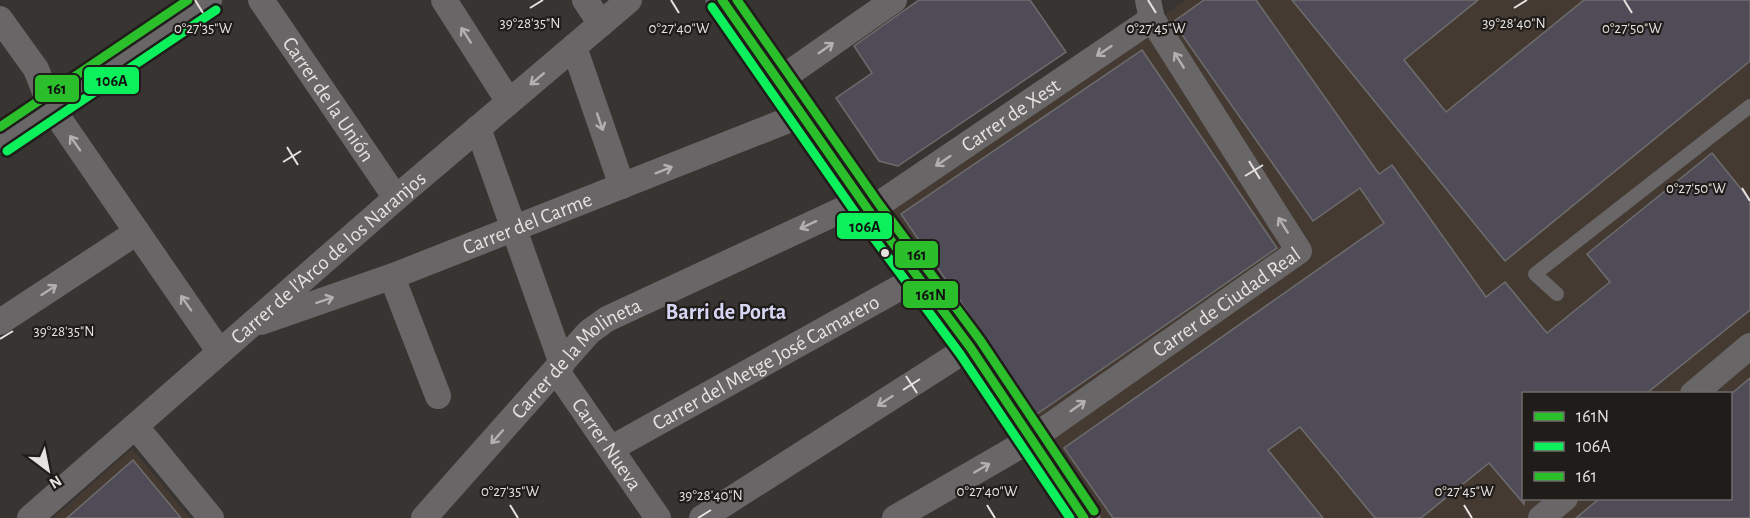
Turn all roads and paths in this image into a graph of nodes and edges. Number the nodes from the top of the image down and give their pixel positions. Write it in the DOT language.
graph roads {
  1 [pos="209,0"];
  2 [pos="261,0"];
  3 [pos="444,0"];
  4 [pos="585,0"];
  5 [pos="629,0"];
  6 [pos="722,0"];
  7 [pos="894,0"];
  8 [pos="1150,9"];
  9 [pos="0,19"];
  10 [pos="601,24"];
  11 [pos="574,47"];
  12 [pos="778,81"];
  13 [pos="509,102"];
  14 [pos="1750,106"];
  15 [pos="51,108"];
  16 [pos="801,115"];
  17 [pos="478,128"];
  18 [pos="0,141"];
  19 [pos="622,186"];
  20 [pos="396,198"];
  21 [pos="865,206"];
  22 [pos="515,229"];
  23 [pos="137,232"];
  24 [pos="336,250"];
  25 [pos="392,277"];
  26 [pos="917,278"];
  27 [pos="352,291"];
  28 [pos="1557,294"];
  29 [pos="0,322"];
  30 [pos="250,326"];
  31 [pos="1750,346"];
  32 [pos="970,347"];
  33 [pos="219,351"];
  34 [pos="559,367"];
  35 [pos="1694,392"];
  36 [pos="438,396"];
  37 [pos="136,427"];
  38 [pos="1030,440"];
  39 [pos="612,448"];
  40 [pos="1563,500"];
  41 [pos="30,518"];
  42 [pos="211,518"];
  43 [pos="424,518"];
  44 [pos="658,518"];
  45 [pos="702,518"];
  46 [pos="895,518"];
  47 [pos="1084,518"];
  48 [pos="1541,518"];
  1 -- 15 [label="street"];
  2 -- 20 [label="street, Carrer de la Unión"];
  13 -- 3 [label="street, one-way"];
  4 -- 10 [label="street"];
  5 -- 10 [label="street, Carrer de l'Arco de los Naranjos"];
  6 -- 12 [label="street"];
  12 -- 7 [label="street, one-way"];
  8 -- 21 [label="street, Carrer de Xest, one-way"];
  38 -- 8 [label="street, Carrer de Ciudad Real, one-way"];
  9 -- 15 [label="street"];
  10 -- 11 [label="street, Carrer de l'Arco de los Naranjos"];
  11 -- 13 [label="street, Carrer de l'Arco de los Naranjos, one-way"];
  11 -- 19 [label="street, one-way"];
  12 -- 16 [label="street"];
  13 -- 17 [label="street, Carrer de l'Arco de los Naranjos"];
  14 -- 28 [label="lane"];
  15 -- 18 [label="street"];
  23 -- 15 [label="street, one-way"];
  19 -- 16 [label="street, Carrer del Carme, one-way"];
  16 -- 21 [label="street"];
  17 -- 20 [label="street, Carrer de l'Arco de los Naranjos"];
  17 -- 22 [label="street, Carrer Nueva"];
  19 -- 22 [label="street, Carrer del Carme"];
  20 -- 24 [label="street, Carrer de l'Arco de los Naranjos"];
  21 -- 26 [label="street"];
  21 -- 34 [label="street, Carrer de la Molineta, one-way"];
  22 -- 25 [label="street, Carrer del Carme"];
  22 -- 34 [label="street, Carrer Nueva"];
  29 -- 23 [label="street, one-way"];
  33 -- 23 [label="street, one-way"];
  24 -- 27 [label="street"];
  24 -- 30 [label="street, Carrer de l'Arco de los Naranjos"];
  25 -- 27 [label="street, Carrer del Carme"];
  25 -- 36 [label="street"];
  26 -- 32 [label="street"];
  26 -- 39 [label="street, Carrer del Metge José Camarero"];
  30 -- 27 [label="street, Carrer del Carme, one-way"];
  30 -- 33 [label="street, Carrer de l'Arco de los Naranjos"];
  31 -- 35 [label="street"];
  32 -- 38 [label="street"];
  32 -- 45 [label="street, one-way"];
  33 -- 37 [label="street, Carrer de l'Arco de los Naranjos"];
  34 -- 39 [label="street, Carrer Nueva"];
  34 -- 43 [label="street, Carrer de la Molineta, one-way"];
  37 -- 41 [label="street, Carrer de l'Arco de los Naranjos"];
  37 -- 42 [label="street"];
  46 -- 38 [label="street, one-way"];
  38 -- 47 [label="street"];
  39 -- 44 [label="street, Carrer Nueva"];
  40 -- 48 [label="street"];
}
